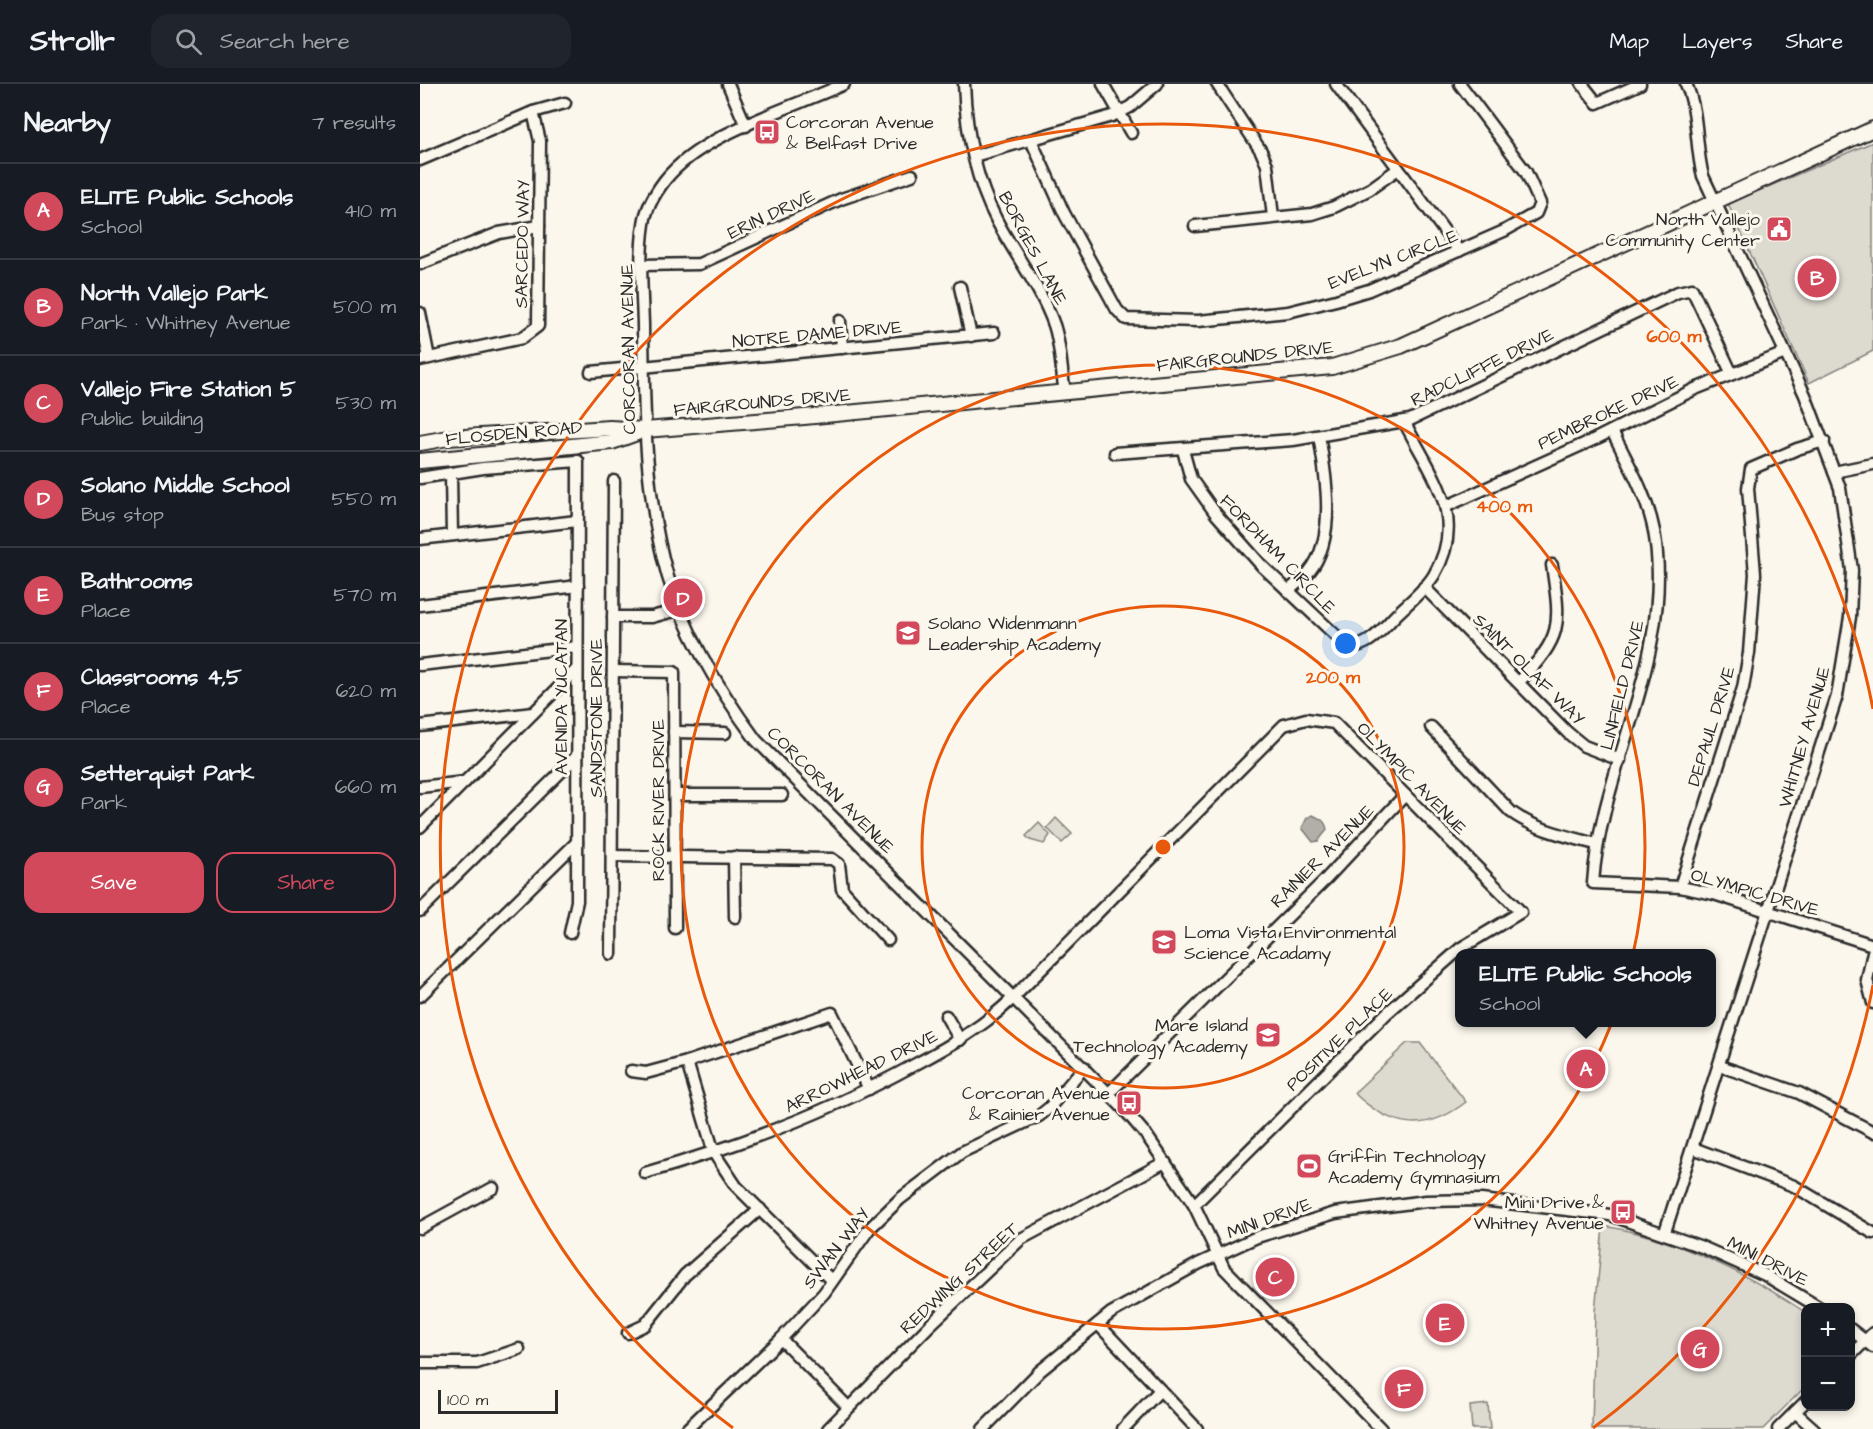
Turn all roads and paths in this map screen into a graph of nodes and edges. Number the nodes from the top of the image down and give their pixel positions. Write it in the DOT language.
graph roads {
  1 [pos="728,84"];
  2 [pos="844,84"];
  3 [pos="964,84"];
  4 [pos="1103,84"];
  5 [pos="1157,84"];
  6 [pos="1217,84"];
  7 [pos="1336,84"];
  8 [pos="1461,84"];
  9 [pos="1582,84"];
  10 [pos="1640,84"];
  11 [pos="1686,84"];
  12 [pos="565,103"];
  13 [pos="532,112"];
  14 [pos="1119,113"];
  15 [pos="746,126"];
  16 [pos="1873,129"];
  17 [pos="1131,133"];
  18 [pos="1031,140"];
  19 [pos="974,156"];
  20 [pos="420,160"];
  21 [pos="1398,169"];
  22 [pos="912,175"];
  23 [pos="1715,201"];
  24 [pos="1274,217"];
  25 [pos="539,226"];
  26 [pos="1195,226"];
  27 [pos="1459,251"];
  28 [pos="420,264"];
  29 [pos="642,265"];
  30 [pos="960,287"];
  31 [pos="420,313"];
  32 [pos="840,321"];
  33 [pos="994,333"];
  34 [pos="971,336"];
  35 [pos="842,348"];
  36 [pos="1785,353"];
  37 [pos="425,359"];
  38 [pos="643,367"];
  39 [pos="591,372"];
  40 [pos="1732,374"];
  41 [pos="1065,392"];
  42 [pos="1404,421"];
  43 [pos="645,430"];
  44 [pos="1612,431"];
  45 [pos="611,435"];
  46 [pos="1319,436"];
  47 [pos="1824,441"];
  48 [pos="420,443"];
  49 [pos="1184,450"];
  50 [pos="1115,453"];
  51 [pos="420,461"];
  52 [pos="1873,464"];
  53 [pos="1834,472"];
  54 [pos="451,474"];
  55 [pos="420,478"];
  56 [pos="614,481"];
  57 [pos="1447,506"];
  58 [pos="577,521"];
  59 [pos="452,535"];
  60 [pos="420,539"];
  61 [pos="1552,565"];
  62 [pos="578,586"];
  63 [pos="1424,587"];
  64 [pos="1288,591"];
  65 [pos="420,605"];
  66 [pos="681,609"];
  67 [pos="613,617"];
  68 [pos="577,647"];
  69 [pos="420,665"];
  70 [pos="576,670"];
  71 [pos="613,671"];
  72 [pos="1519,682"];
  73 [pos="533,713"];
  74 [pos="420,726"];
  75 [pos="1431,727"];
  76 [pos="674,732"];
  77 [pos="725,733"];
  78 [pos="577,756"];
  79 [pos="1620,760"];
  80 [pos="465,782"];
  81 [pos="420,787"];
  82 [pos="675,795"];
  83 [pos="782,795"];
  84 [pos="1405,795"];
  85 [pos="420,827"];
  86 [pos="577,842"];
  87 [pos="1596,844"];
  88 [pos="612,856"];
  89 [pos="675,856"];
  90 [pos="734,857"];
  91 [pos="1680,887"];
  92 [pos="420,911"];
  93 [pos="1768,911"];
  94 [pos="1521,912"];
  95 [pos="735,917"];
  96 [pos="675,928"];
  97 [pos="570,933"];
  98 [pos="888,940"];
  99 [pos="1873,945"];
  100 [pos="1460,949"];
  101 [pos="1873,952"];
  102 [pos="1455,953"];
  103 [pos="611,954"];
  104 [pos="420,996"];
  105 [pos="1012,999"];
  106 [pos="1873,1004"];
  107 [pos="946,1016"];
  108 [pos="960,1040"];
  109 [pos="687,1062"];
  110 [pos="1720,1066"];
  111 [pos="1084,1067"];
  112 [pos="631,1071"];
  113 [pos="869,1089"];
  114 [pos="1109,1093"];
  115 [pos="1873,1132"];
  116 [pos="1693,1148"];
  117 [pos="714,1154"];
  118 [pos="1165,1162"];
  119 [pos="645,1173"];
  120 [pos="493,1188"];
  121 [pos="1194,1205"];
  122 [pos="760,1209"];
  123 [pos="420,1228"];
  124 [pos="1665,1232"];
  125 [pos="1873,1233"];
  126 [pos="1218,1255"];
  127 [pos="832,1281"];
  128 [pos="1812,1303"];
  129 [pos="1098,1324"];
  130 [pos="1855,1331"];
  131 [pos="628,1333"];
  132 [pos="781,1339"];
  133 [pos="1871,1340"];
  134 [pos="519,1349"];
  135 [pos="1855,1353"];
  136 [pos="420,1363"];
  137 [pos="1160,1390"];
  138 [pos="1801,1406"];
  139 [pos="849,1407"];
  140 [pos="1795,1412"];
  141 [pos="687,1429"];
  142 [pos="828,1429"];
  143 [pos="984,1429"];
  144 [pos="1123,1429"];
  145 [pos="1197,1429"];
  146 [pos="1382,1429"];
  147 [pos="1778,1429"];
  148 [pos="1814,1429"];
  1 -- 15 [label="street"];
  2 -- 15 [label="street, CORCORAN AVENUE"];
  3 -- 19 [label="street, BORGES LANE"];
  4 -- 14 [label="street"];
  5 -- 14 [label="street"];
  6 -- 24 [label="street"];
  7 -- 21 [label="street"];
  8 -- 27 [label="street, EVELYN CIRCLE"];
  9 -- 10 [label="street"];
  11 -- 23 [label="street, WHITNEY AVENUE"];
  12 -- 13 [label="street"];
  13 -- 20 [label="street"];
  13 -- 25 [label="street, SARCEDO WAY"];
  14 -- 17 [label="street"];
  14 -- 18 [label="street"];
  15 -- 29 [label="street, CORCORAN AVENUE"];
  16 -- 23 [label="main road, FAIRGROUNDS DRIVE"];
  18 -- 19 [label="street"];
  18 -- 27 [label="street, EVELYN CIRCLE"];
  19 -- 41 [label="street, BORGES LANE"];
  21 -- 24 [label="street"];
  21 -- 27 [label="street"];
  22 -- 29 [label="street, ERIN DRIVE"];
  23 -- 36 [label="street, WHITNEY AVENUE"];
  23 -- 41 [label="main road, FAIRGROUNDS DRIVE"];
  24 -- 26 [label="street"];
  25 -- 28 [label="street"];
  25 -- 37 [label="street, SARCEDO WAY"];
  29 -- 38 [label="street, CORCORAN AVENUE"];
  30 -- 34 [label="street"];
  31 -- 37 [label="street"];
  32 -- 35 [label="street"];
  33 -- 34 [label="street, NOTRE DAME DRIVE"];
  34 -- 35 [label="street, NOTRE DAME DRIVE"];
  35 -- 38 [label="street, NOTRE DAME DRIVE"];
  36 -- 40 [label="street, PEMBROKE DRIVE"];
  36 -- 47 [label="street, WHITNEY AVENUE"];
  38 -- 39 [label="street, NOTRE DAME DRIVE"];
  38 -- 43 [label="street, CORCORAN AVENUE"];
  40 -- 42 [label="street, RADCLIFFE DRIVE"];
  40 -- 44 [label="street, PEMBROKE DRIVE"];
  41 -- 43 [label="main road, FAIRGROUNDS DRIVE"];
  42 -- 46 [label="street, RADCLIFFE DRIVE"];
  42 -- 57 [label="street, FORDHAM CIRCLE"];
  43 -- 45 [label="main road, FAIRGROUNDS DRIVE"];
  43 -- 66 [label="street, CORCORAN AVENUE"];
  44 -- 57 [label="street, PEMBROKE DRIVE"];
  44 -- 79 [label="street, LINFIELD DRIVE"];
  45 -- 48 [label="main road, FLOSDEN ROAD"];
  45 -- 51 [label="main road, FLOSDEN ROAD"];
  46 -- 49 [label="street, RADCLIFFE DRIVE"];
  46 -- 64 [label="street"];
  47 -- 53 [label="street, WHITNEY AVENUE"];
  47 -- 91 [label="street, DEPAUL DRIVE"];
  49 -- 50 [label="street, RADCLIFFE DRIVE"];
  49 -- 64 [label="street, FORDHAM CIRCLE"];
  52 -- 53 [label="street"];
  53 -- 93 [label="street, WHITNEY AVENUE"];
  54 -- 55 [label="street"];
  54 -- 58 [label="street, AVENIDA YUCATAN"];
  54 -- 59 [label="street"];
  56 -- 67 [label="street, SANDSTONE DRIVE"];
  57 -- 63 [label="street, FORDHAM CIRCLE"];
  58 -- 59 [label="street"];
  58 -- 62 [label="street, AVENIDA YUCATAN"];
  59 -- 60 [label="street"];
  61 -- 72 [label="street"];
  62 -- 65 [label="street"];
  62 -- 68 [label="street, AVENIDA YUCATAN"];
  63 -- 64 [label="street, FORDHAM CIRCLE"];
  63 -- 72 [label="street, SAINT OLAF WAY"];
  66 -- 67 [label="street"];
  66 -- 105 [label="street, CORCORAN AVENUE"];
  67 -- 71 [label="street, SANDSTONE DRIVE"];
  68 -- 69 [label="street"];
  68 -- 70 [label="street, AVENIDA YUCATAN"];
  70 -- 73 [label="street"];
  70 -- 78 [label="street, AVENIDA YUCATAN"];
  71 -- 76 [label="street, ROCK RIVER DRIVE"];
  71 -- 88 [label="street, SANDSTONE DRIVE"];
  72 -- 79 [label="street, SAINT OLAF WAY"];
  73 -- 74 [label="street"];
  73 -- 80 [label="street"];
  75 -- 87 [label="street"];
  76 -- 77 [label="street"];
  76 -- 82 [label="street, ROCK RIVER DRIVE"];
  78 -- 86 [label="street, AVENIDA YUCATAN"];
  78 -- 92 [label="street"];
  79 -- 87 [label="street, LINFIELD DRIVE"];
  80 -- 81 [label="street"];
  80 -- 85 [label="street"];
  82 -- 83 [label="street"];
  82 -- 89 [label="street, ROCK RIVER DRIVE"];
  84 -- 94 [label="street, OLYMPIC AVENUE"];
  84 -- 105 [label="street, OLYMPIC AVENUE"];
  84 -- 114 [label="street, RAINIER AVENUE"];
  86 -- 97 [label="street, AVENIDA YUCATAN"];
  86 -- 104 [label="street"];
  87 -- 91 [label="street, OLYMPIC DRIVE"];
  88 -- 89 [label="street"];
  88 -- 103 [label="street, SANDSTONE DRIVE"];
  89 -- 90 [label="street"];
  89 -- 96 [label="street, ROCK RIVER DRIVE"];
  90 -- 95 [label="street"];
  90 -- 98 [label="street"];
  91 -- 93 [label="street, OLYMPIC DRIVE"];
  93 -- 99 [label="street, OLYMPIC DRIVE"];
  93 -- 110 [label="street, WHITNEY AVENUE"];
  94 -- 100 [label="street, POSITIVE PLACE"];
  101 -- 106 [label="street"];
  102 -- 121 [label="street, POSITIVE PLACE"];
  105 -- 108 [label="street, ARROWHEAD DRIVE"];
  105 -- 111 [label="street, CORCORAN AVENUE"];
  107 -- 108 [label="street"];
  108 -- 113 [label="street, ARROWHEAD DRIVE"];
  109 -- 112 [label="street"];
  109 -- 113 [label="street"];
  109 -- 117 [label="street"];
  110 -- 115 [label="street"];
  110 -- 116 [label="street, WHITNEY AVENUE"];
  111 -- 114 [label="street, CORCORAN AVENUE"];
  111 -- 127 [label="street, SWAN WAY"];
  113 -- 117 [label="street, ARROWHEAD DRIVE"];
  114 -- 118 [label="street, CORCORAN AVENUE"];
  116 -- 124 [label="street, WHITNEY AVENUE"];
  116 -- 125 [label="street"];
  117 -- 119 [label="street, ARROWHEAD DRIVE"];
  117 -- 122 [label="street"];
  118 -- 121 [label="street, CORCORAN AVENUE"];
  118 -- 139 [label="street, REDWING STREET"];
  120 -- 123 [label="street"];
  121 -- 126 [label="street, CORCORAN AVENUE"];
  122 -- 127 [label="street"];
  122 -- 131 [label="street"];
  124 -- 126 [label="street, MINI DRIVE"];
  124 -- 128 [label="street, MINI DRIVE"];
  126 -- 129 [label="street, MINI DRIVE"];
  126 -- 146 [label="street, CORCORAN AVENUE"];
  127 -- 132 [label="street, SWAN WAY"];
  129 -- 137 [label="street"];
  129 -- 143 [label="street, MINI DRIVE"];
  130 -- 133 [label="street"];
  132 -- 139 [label="street"];
  132 -- 141 [label="street, SWAN WAY"];
  133 -- 135 [label="street"];
  134 -- 136 [label="street"];
  137 -- 144 [label="street"];
  137 -- 145 [label="street"];
  138 -- 140 [label="street"];
  139 -- 142 [label="street, REDWING STREET"];
  140 -- 147 [label="street"];
  140 -- 148 [label="street"];
}
